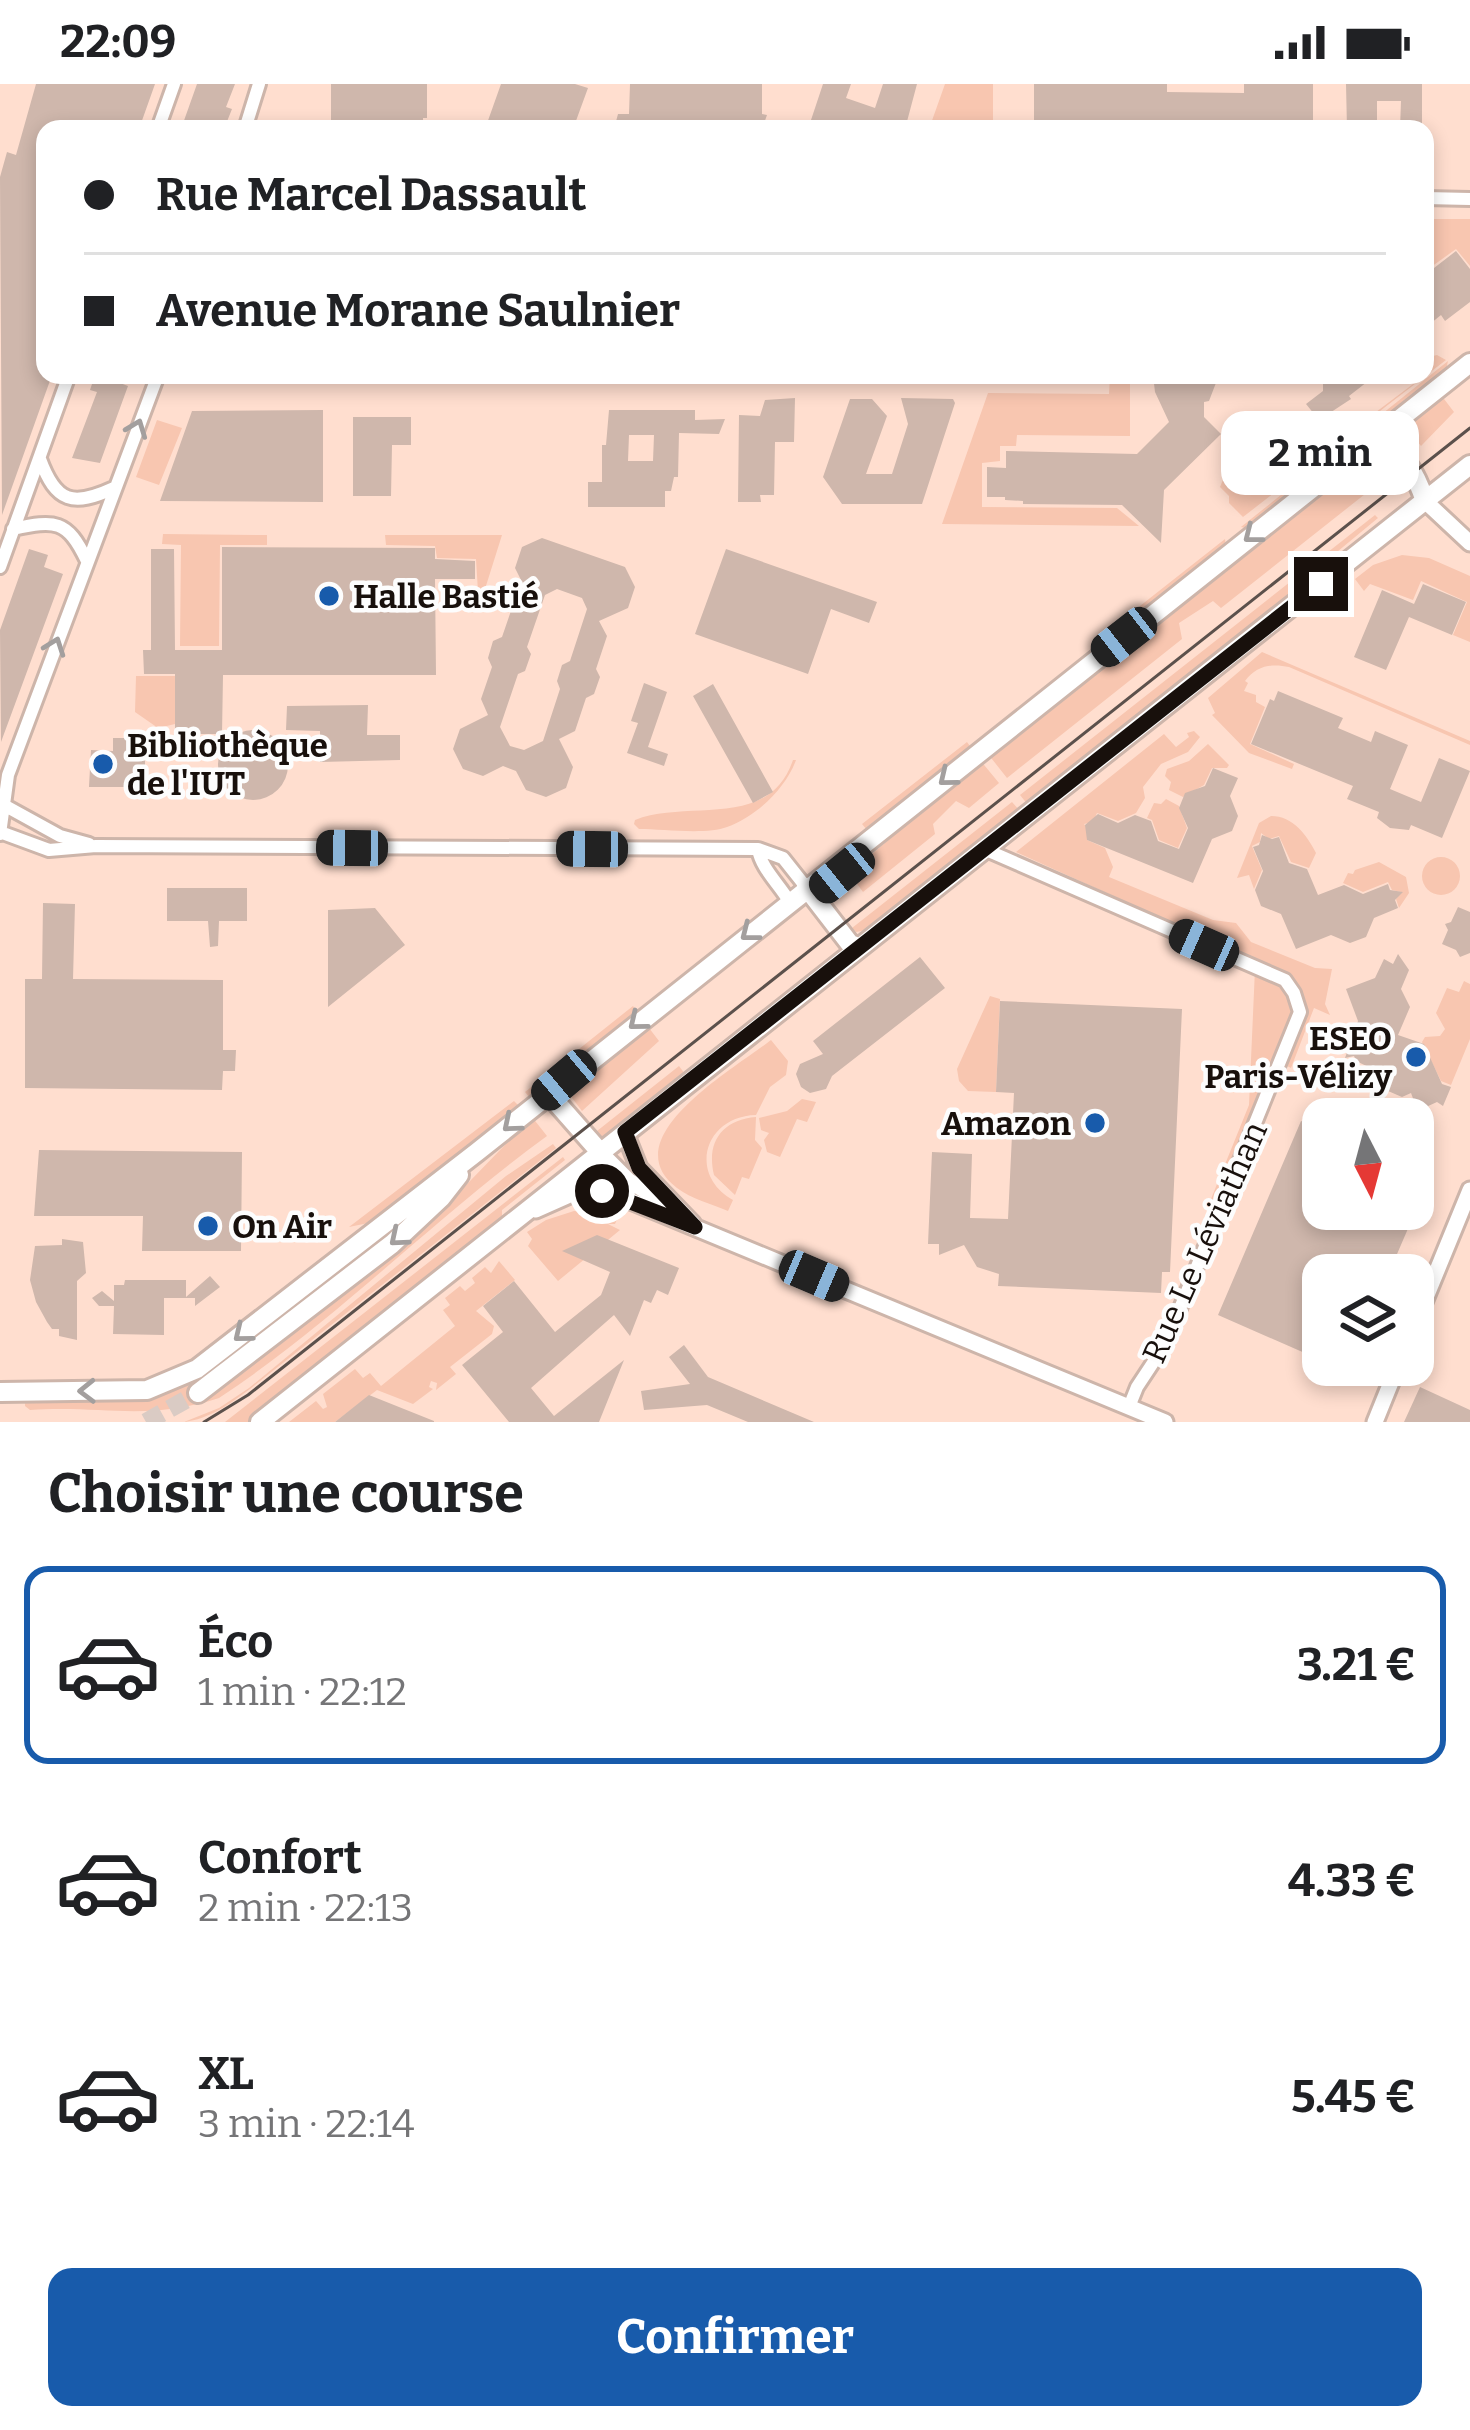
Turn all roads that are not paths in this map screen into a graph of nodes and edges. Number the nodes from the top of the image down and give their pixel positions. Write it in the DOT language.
graph roads {
  1 [pos="174,84"];
  2 [pos="259,84"];
  3 [pos="161,120"];
  4 [pos="248,120"];
  5 [pos="1434,198"];
  6 [pos="1470,199"];
  7 [pos="1470,363"];
  8 [pos="66,384"];
  9 [pos="154,384"];
  10 [pos="1377,436"];
  11 [pos="40,458"];
  12 [pos="1470,465"];
  13 [pos="114,488"];
  14 [pos="1425,501"];
  15 [pos="13,529"];
  16 [pos="1470,542"];
  17 [pos="87,561"];
  18 [pos="0,567"];
  19 [pos="2,804"];
  20 [pos="0,833"];
  21 [pos="96,846"];
  22 [pos="758,849"];
  23 [pos="984,849"];
  24 [pos="811,895"];
  25 [pos="789,901"];
  26 [pos="858,947"];
  27 [pos="545,1096"];
  28 [pos="625,1132"];
  29 [pos="595,1146"];
  30 [pos="477,1152"];
  31 [pos="1470,1190"];
  32 [pos="681,1211"];
  33 [pos="519,1215"];
  34 [pos="695,1227"];
  35 [pos="1434,1278"];
  36 [pos="1390,1386"];
  37 [pos="0,1392"];
  38 [pos="198,1393"];
  39 [pos="1129,1407"];
  40 [pos="260,1422"];
  41 [pos="1165,1422"];
  42 [pos="1375,1422"];
  1 -- 3 [label="street"];
  2 -- 4 [label="street"];
  5 -- 6 [label="street"];
  7 -- 10 [label="main road"];
  8 -- 11 [label="street"];
  13 -- 9 [label="street, one-way"];
  10 -- 14 [label="main road"];
  10 -- 24 [label="main road, one-way"];
  11 -- 13 [label="street"];
  11 -- 15 [label="street"];
  12 -- 14 [label="main road"];
  13 -- 17 [label="street"];
  14 -- 16 [label="street"];
  14 -- 23 [label="main road"];
  15 -- 17 [label="street"];
  15 -- 18 [label="street"];
  19 -- 17 [label="street, one-way"];
  19 -- 20 [label="street"];
  19 -- 21 [label="street"];
  20 -- 21 [label="street"];
  21 -- 22 [label="street"];
  22 -- 24 [label="street"];
  22 -- 25 [label="street"];
  23 -- 26 [label="main road"];
  23 -- 39 [label="street, Rue Le Léviathan"];
  24 -- 25 [label="main road"];
  24 -- 26 [label="main road"];
  25 -- 27 [label="main road, one-way"];
  26 -- 28 [label="main road"];
  27 -- 29 [label="main road"];
  27 -- 30 [label="main road, one-way"];
  28 -- 29 [label="main road"];
  28 -- 32 [label="street"];
  29 -- 32 [label="street"];
  29 -- 33 [label="main road"];
  30 -- 37 [label="main road, one-way"];
  30 -- 38 [label="main road, one-way"];
  31 -- 35 [label="street"];
  32 -- 34 [label="street"];
  33 -- 34 [label="street"];
  33 -- 40 [label="main road"];
  34 -- 39 [label="street"];
  36 -- 42 [label="street"];
  39 -- 41 [label="street"];
}
